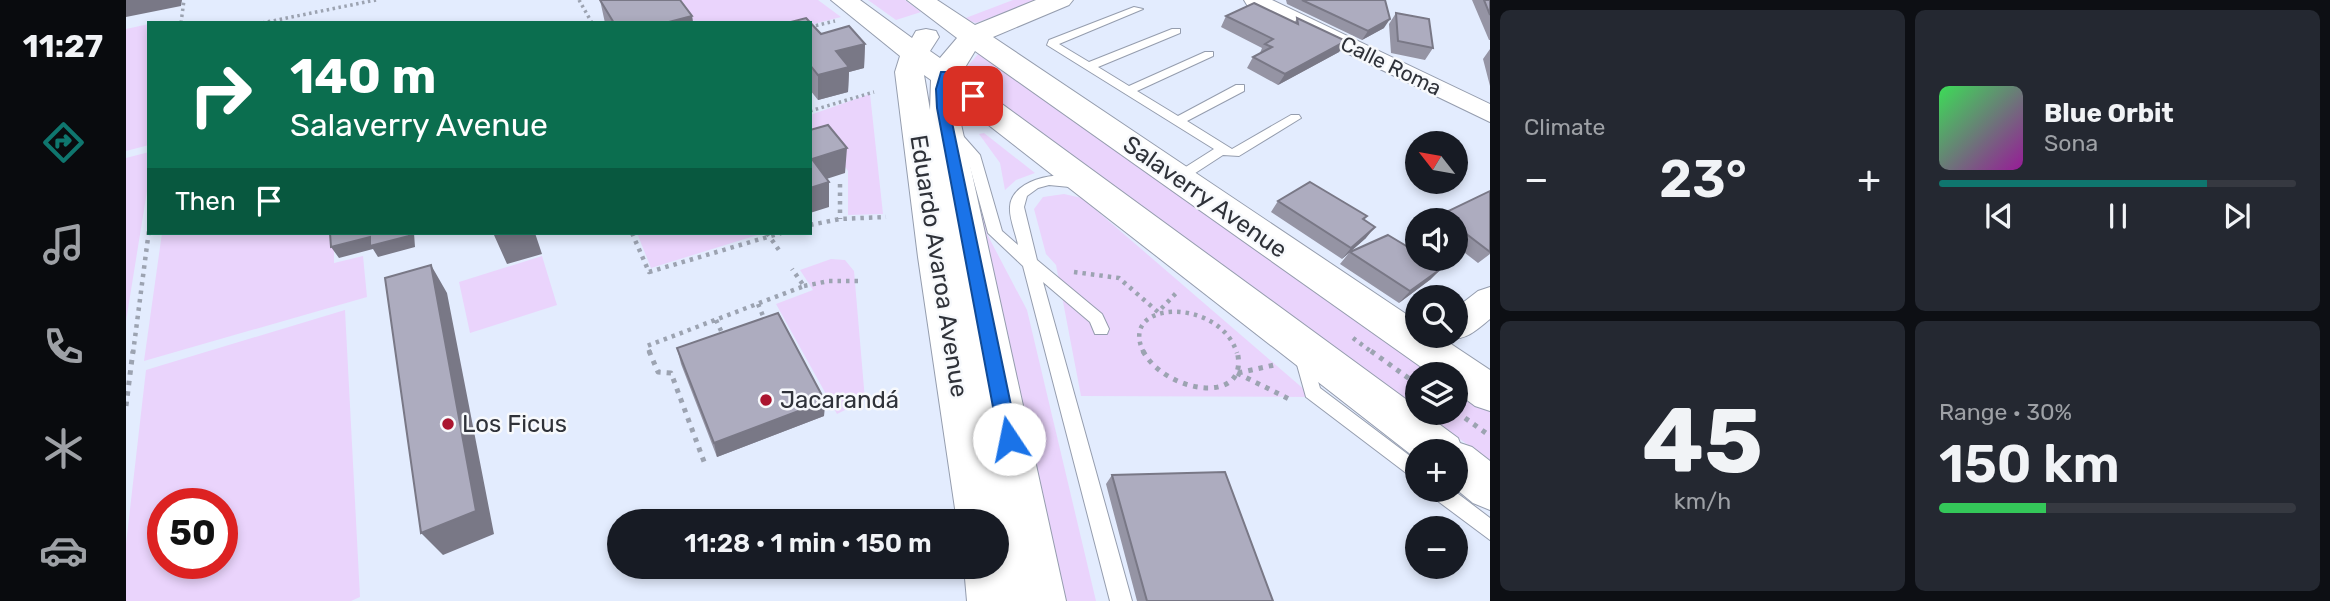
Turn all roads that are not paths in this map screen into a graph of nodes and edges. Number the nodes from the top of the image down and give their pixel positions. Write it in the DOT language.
graph roads {
  1 [pos="920,0"];
  2 [pos="997,0"];
  3 [pos="1060,0"];
  4 [pos="1255,0"];
  5 [pos="846,9"];
  6 [pos="1138,9"];
  7 [pos="961,28"];
  8 [pos="1176,31"];
  9 [pos="915,52"];
  10 [pos="1209,54"];
  11 [pos="1088,67"];
  12 [pos="945,75"];
  13 [pos="1240,88"];
  14 [pos="1128,91"];
  15 [pos="1490,114"];
  16 [pos="1296,118"];
  17 [pos="1177,121"];
  18 [pos="946,124"];
  19 [pos="1223,149"];
  20 [pos="1178,178"];
  21 [pos="1093,187"];
  22 [pos="954,257"];
  23 [pos="1030,263"];
  24 [pos="1490,300"];
  25 [pos="1468,317"];
  26 [pos="1405,323"];
  27 [pos="1101,329"];
  28 [pos="1441,348"];
  29 [pos="1291,352"];
  30 [pos="1490,393"];
  31 [pos="1422,439"];
  32 [pos="1405,464"];
  33 [pos="1468,471"];
  34 [pos="1490,488"];
  35 [pos="1454,502"];
  36 [pos="980,509"];
  37 [pos="1490,530"];
  38 [pos="990,579"];
  39 [pos="993,601"];
  40 [pos="1040,601"];
  41 [pos="1121,601"];
  1 -- 7 [label="main road, Salaverry Avenue"];
  2 -- 7 [label="main road"];
  3 -- 7 [label="main road"];
  4 -- 15 [label="street, Calle Roma"];
  5 -- 9 [label="main road"];
  6 -- 11 [label="lane"];
  7 -- 9 [label="main road"];
  7 -- 12 [label="main road"];
  7 -- 20 [label="main road, Salaverry Avenue"];
  8 -- 11 [label="lane"];
  9 -- 12 [label="main road"];
  9 -- 22 [label="main road, Eduardo Avaroa Avenue"];
  10 -- 14 [label="lane"];
  11 -- 14 [label="lane"];
  12 -- 18 [label="main road, Eduardo Avaroa Avenue"];
  12 -- 21 [label="main road"];
  13 -- 17 [label="lane"];
  14 -- 17 [label="lane"];
  16 -- 19 [label="lane"];
  17 -- 19 [label="lane"];
  18 -- 22 [label="main road, Eduardo Avaroa Avenue"];
  18 -- 23 [label="lane"];
  19 -- 20 [label="lane"];
  20 -- 26 [label="main road, Salaverry Avenue"];
  21 -- 23 [label="lane"];
  21 -- 29 [label="main road"];
  22 -- 36 [label="main road, Eduardo Avaroa Avenue"];
  22 -- 40 [label="main road, Eduardo Avaroa Avenue"];
  23 -- 27 [label="lane"];
  23 -- 41 [label="lane"];
  24 -- 25 [label="street"];
  28 -- 30 [label="main road, Salaverry Avenue"];
  29 -- 31 [label="main road"];
  29 -- 32 [label="lane"];
  33 -- 34 [label="main road"];
  35 -- 37 [label="lane"];
  38 -- 39 [label="main road"];
}
